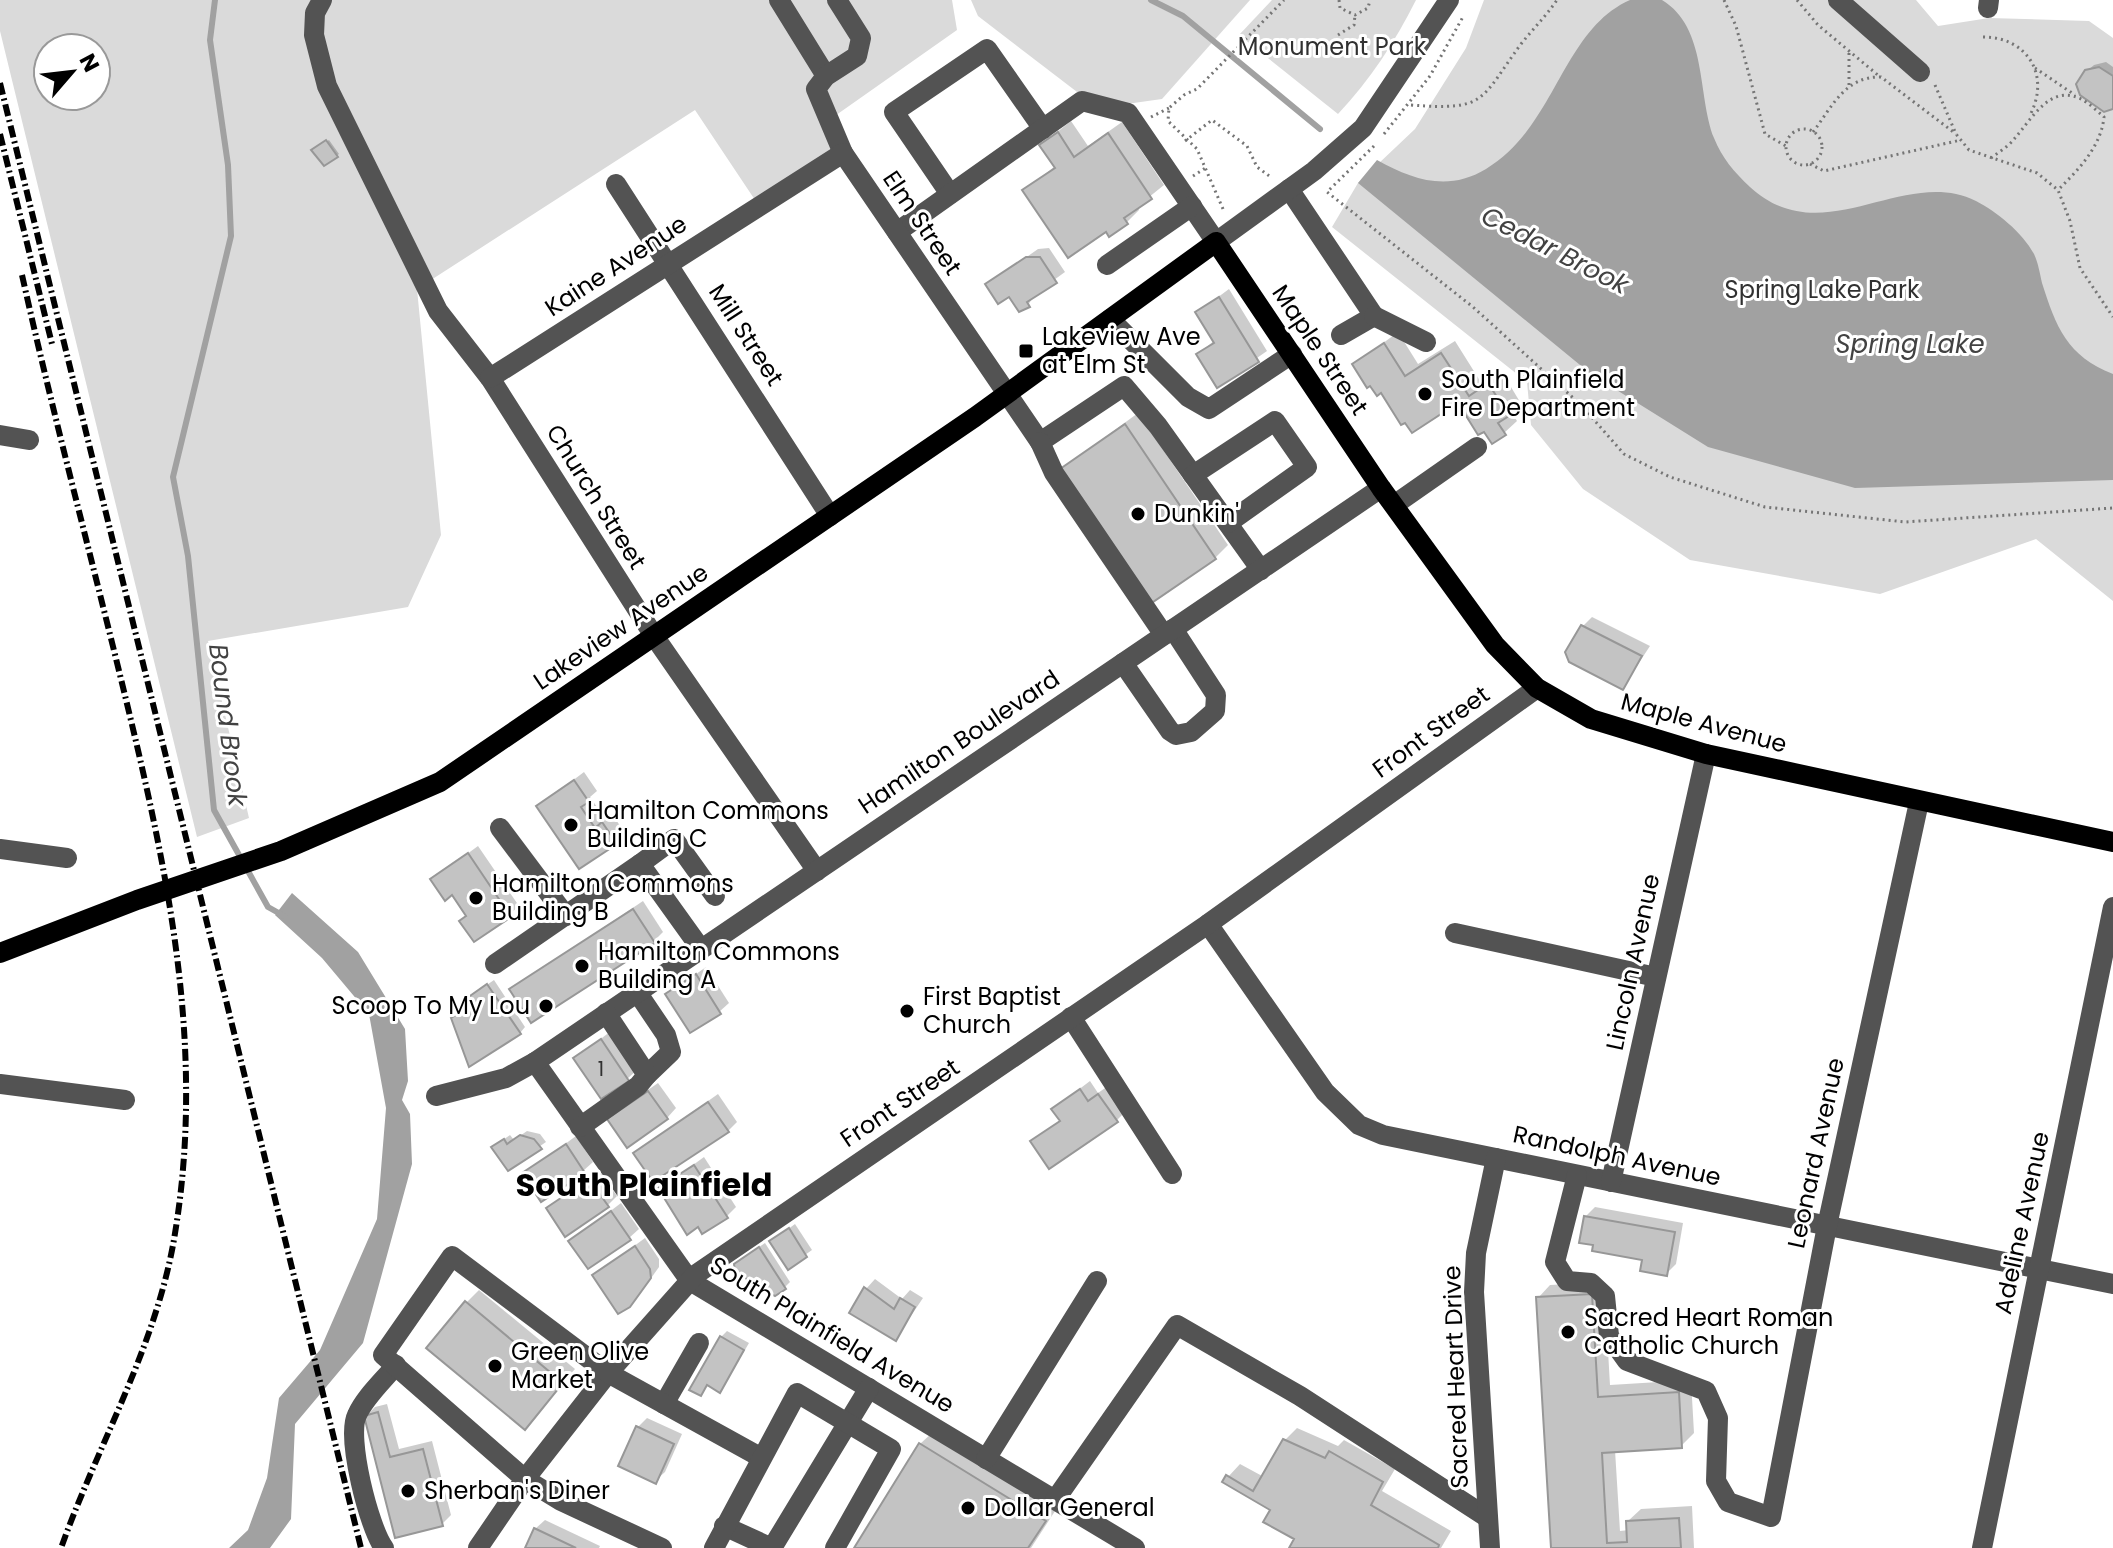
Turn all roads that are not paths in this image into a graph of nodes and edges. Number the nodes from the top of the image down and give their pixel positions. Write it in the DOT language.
graph roads {
  1 [pos="322,0"];
  2 [pos="779,0"];
  3 [pos="837,0"];
  4 [pos="1449,0"];
  5 [pos="1838,0"];
  6 [pos="1920,72"];
  7 [pos="826,76"];
  8 [pos="1043,129"];
  9 [pos="843,153"];
  10 [pos="1280,183"];
  11 [pos="616,184"];
  12 [pos="950,194"];
  13 [pos="1192,206"];
  14 [pos="897,232"];
  15 [pos="1216,242"];
  16 [pos="669,263"];
  17 [pos="1107,265"];
  18 [pos="1374,316"];
  19 [pos="1110,319"];
  20 [pos="1341,335"];
  21 [pos="1426,342"];
  22 [pos="1292,354"];
  23 [pos="490,378"];
  24 [pos="1006,394"];
  25 [pos="0,435"];
  26 [pos="29,440"];
  27 [pos="1040,442"];
  28 [pos="1477,447"];
  29 [pos="1193,475"];
  30 [pos="1387,496"];
  31 [pos="830,516"];
  32 [pos="1228,523"];
  33 [pos="1261,570"];
  34 [pos="1168,632"];
  35 [pos="654,636"];
  36 [pos="1123,663"];
  37 [pos="1537,688"];
  38 [pos="1706,754"];
  39 [pos="1919,802"];
  40 [pos="500,828"];
  41 [pos="2113,842"];
  42 [pos="0,849"];
  43 [pos="67,858"];
  44 [pos="640,864"];
  45 [pos="817,871"];
  46 [pos="715,896"];
  47 [pos="2113,907"];
  48 [pos="566,916"];
  49 [pos="1208,924"];
  50 [pos="1455,933"];
  51 [pos="701,949"];
  52 [pos="0,953"];
  53 [pos="495,964"];
  54 [pos="1656,977"];
  55 [pos="637,992"];
  56 [pos="606,1013"];
  57 [pos="1071,1017"];
  58 [pos="535,1062"];
  59 [pos="647,1075"];
  60 [pos="0,1084"];
  61 [pos="436,1096"];
  62 [pos="125,1100"];
  63 [pos="580,1127"];
  64 [pos="1496,1158"];
  65 [pos="1172,1174"];
  66 [pos="1577,1175"];
  67 [pos="1611,1182"];
  68 [pos="1827,1226"];
  69 [pos="2039,1269"];
  70 [pos="690,1281"];
  71 [pos="1097,1281"];
  72 [pos="2113,1284"];
  73 [pos="699,1343"];
  74 [pos="396,1365"];
  75 [pos="608,1373"];
  76 [pos="869,1388"];
  77 [pos="664,1404"];
  78 [pos="848,1424"];
  79 [pos="760,1457"];
  80 [pos="986,1459"];
  81 [pos="525,1479"];
  82 [pos="1055,1500"];
  83 [pos="1488,1518"];
  84 [pos="724,1526"];
  85 [pos="659,1547"];
  86 [pos="384,1548"];
  87 [pos="478,1548"];
  88 [pos="714,1548"];
  89 [pos="835,1548"];
  90 [pos="1135,1548"];
  91 [pos="1490,1548"];
  92 [pos="1982,1548"];
  1 -- 23 [label="street, Church Street"];
  2 -- 7 [label="street"];
  3 -- 7 [label="street"];
  4 -- 10 [label="street"];
  5 -- 6 [label="street"];
  7 -- 9 [label="street, Elm Street"];
  8 -- 12 [label="street"];
  8 -- 12 [label="street"];
  8 -- 13 [label="street"];
  9 -- 14 [label="street, Elm Street"];
  9 -- 16 [label="street, Kaine Avenue"];
  10 -- 15 [label="street"];
  10 -- 18 [label="street"];
  11 -- 16 [label="street, Mill Street"];
  12 -- 14 [label="street"];
  13 -- 15 [label="street"];
  13 -- 17 [label="street"];
  14 -- 24 [label="street, Elm Street"];
  15 -- 19 [label="main road, Lakeview Avenue"];
  15 -- 22 [label="main road, Maple Street"];
  16 -- 23 [label="street, Kaine Avenue"];
  16 -- 31 [label="street, Mill Street"];
  18 -- 20 [label="street"];
  18 -- 21 [label="street"];
  19 -- 22 [label="street"];
  19 -- 24 [label="main road, Lakeview Avenue"];
  22 -- 30 [label="main road, Maple Street"];
  23 -- 35 [label="street, Church Street"];
  24 -- 27 [label="street, Elm Street"];
  24 -- 31 [label="main road, Lakeview Avenue"];
  25 -- 26 [label="street"];
  27 -- 29 [label="street"];
  27 -- 34 [label="street, Elm Street"];
  28 -- 30 [label="street, Hamilton Boulevard"];
  29 -- 32 [label="street"];
  29 -- 32 [label="street"];
  30 -- 33 [label="street, Hamilton Boulevard"];
  30 -- 37 [label="main road, Maple Avenue"];
  31 -- 35 [label="main road, Lakeview Avenue"];
  32 -- 33 [label="street"];
  33 -- 34 [label="street, Hamilton Boulevard"];
  34 -- 36 [label="street, Hamilton Boulevard"];
  34 -- 36 [label="street, Elm Street"];
  35 -- 45 [label="street, Church Street"];
  35 -- 52 [label="main road, Lakeview Avenue"];
  36 -- 45 [label="street, Hamilton Boulevard"];
  37 -- 38 [label="main road, Maple Avenue"];
  37 -- 49 [label="street, Front Street"];
  38 -- 39 [label="main road, Maple Avenue"];
  38 -- 54 [label="street, Lincoln Avenue"];
  39 -- 41 [label="main road, Maple Avenue"];
  39 -- 68 [label="street, Leonard Avenue"];
  40 -- 48 [label="street"];
  42 -- 43 [label="street"];
  44 -- 46 [label="street"];
  44 -- 48 [label="street"];
  44 -- 51 [label="street"];
  45 -- 51 [label="street, Hamilton Boulevard"];
  47 -- 69 [label="street, Adeline Avenue"];
  48 -- 53 [label="street"];
  49 -- 57 [label="street, Front Street"];
  49 -- 64 [label="street, Randolph Avenue"];
  50 -- 54 [label="street"];
  51 -- 55 [label="street, Hamilton Boulevard"];
  54 -- 67 [label="street, Lincoln Avenue"];
  55 -- 56 [label="street, Hamilton Boulevard"];
  55 -- 59 [label="street"];
  56 -- 58 [label="street, Hamilton Boulevard"];
  56 -- 59 [label="street"];
  57 -- 65 [label="street"];
  57 -- 70 [label="street, Front Street"];
  58 -- 61 [label="street, Hamilton Boulevard"];
  58 -- 63 [label="street, South Plainfield Avenue"];
  59 -- 63 [label="street"];
  60 -- 62 [label="street"];
  63 -- 70 [label="street, South Plainfield Avenue"];
  64 -- 66 [label="street, Randolph Avenue"];
  64 -- 83 [label="street, Sacred Heart Drive"];
  66 -- 67 [label="street, Randolph Avenue"];
  66 -- 68 [label="street, Leonard Avenue"];
  67 -- 68 [label="street, Randolph Avenue"];
  68 -- 69 [label="street, Randolph Avenue"];
  69 -- 72 [label="street, Randolph Avenue"];
  69 -- 92 [label="street, Adeline Avenue"];
  70 -- 75 [label="street, Front Street"];
  70 -- 76 [label="street, South Plainfield Avenue"];
  71 -- 80 [label="street"];
  73 -- 77 [label="street"];
  74 -- 75 [label="street"];
  74 -- 81 [label="street"];
  74 -- 86 [label="street"];
  75 -- 77 [label="street"];
  75 -- 81 [label="street, Front Street"];
  76 -- 78 [label="street"];
  76 -- 80 [label="street, South Plainfield Avenue"];
  77 -- 79 [label="street"];
  78 -- 79 [label="street"];
  78 -- 84 [label="street"];
  78 -- 89 [label="street"];
  79 -- 84 [label="street"];
  80 -- 82 [label="street, South Plainfield Avenue"];
  81 -- 85 [label="street"];
  81 -- 87 [label="street, Front Street"];
  82 -- 83 [label="street"];
  82 -- 90 [label="street, South Plainfield Avenue"];
  83 -- 91 [label="street, Sacred Heart Drive"];
  84 -- 88 [label="street"];
}
